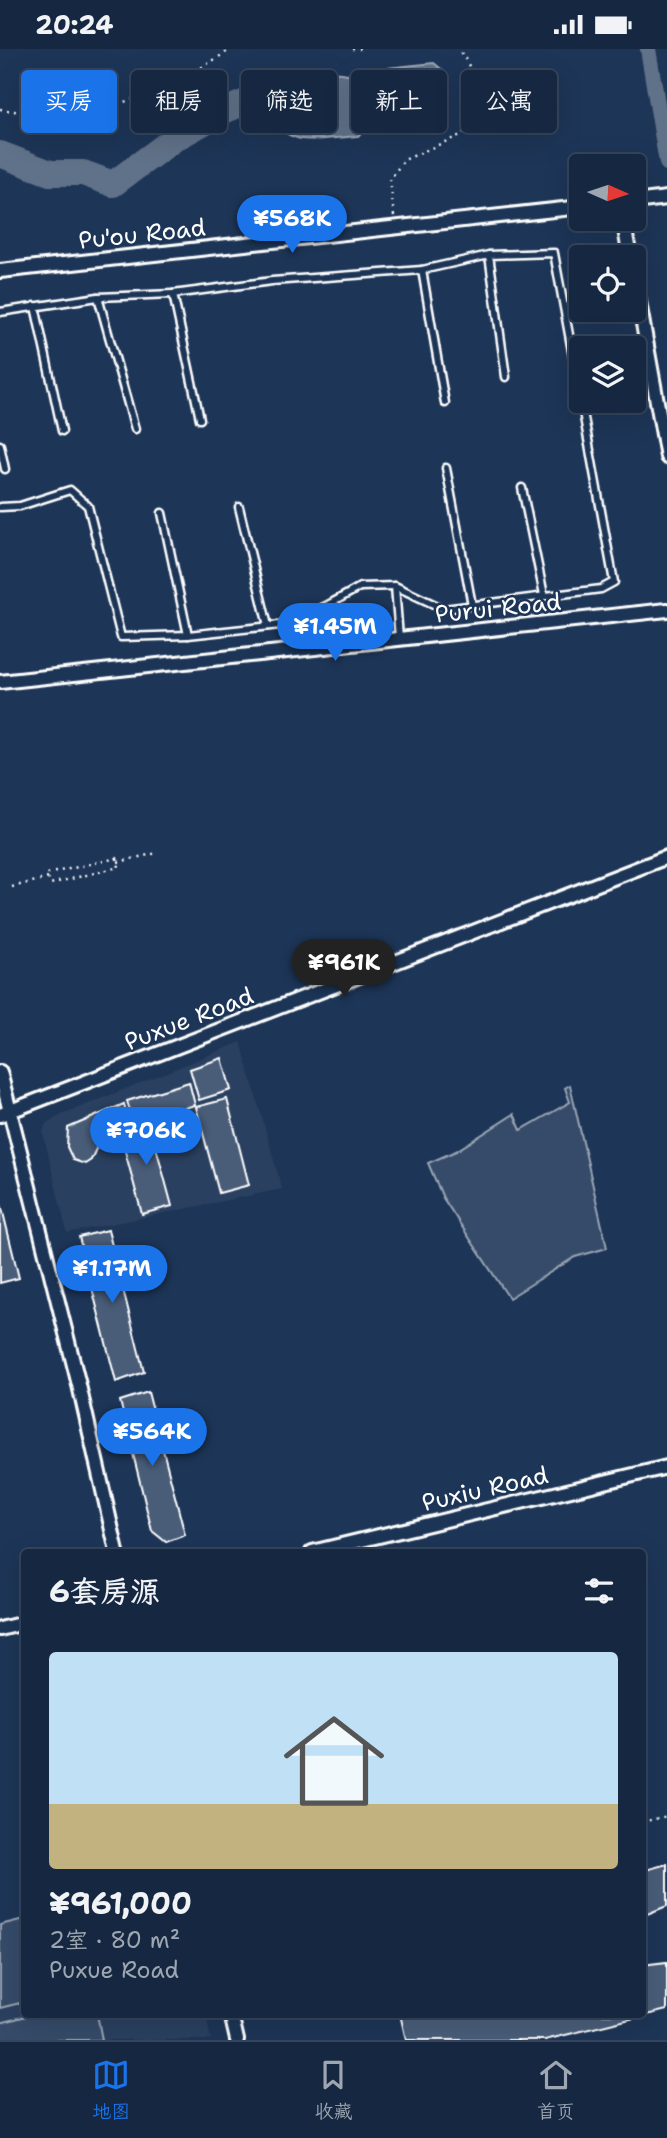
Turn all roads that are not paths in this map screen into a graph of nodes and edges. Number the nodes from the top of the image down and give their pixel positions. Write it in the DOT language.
graph roads {
  1 [pos="667,198"];
  2 [pos="646,201"];
  3 [pos="569,208"];
  4 [pos="489,255"];
  5 [pos="422,270"];
  6 [pos="0,271"];
  7 [pos="173,295"];
  8 [pos="98,297"];
  9 [pos="35,306"];
  10 [pos="0,311"];
  11 [pos="643,322"];
  12 [pos="569,336"];
  13 [pos="506,377"];
  14 [pos="445,403"];
  15 [pos="583,413"];
  16 [pos="201,419"];
  17 [pos="135,429"];
  18 [pos="62,431"];
  19 [pos="0,445"];
  20 [pos="667,457"];
  21 [pos="446,468"];
  22 [pos="5,469"];
  23 [pos="522,488"];
  24 [pos="0,507"];
  25 [pos="239,507"];
  26 [pos="162,513"];
  27 [pos="395,586"];
  28 [pos="544,596"];
  29 [pos="472,605"];
  30 [pos="667,610"];
  31 [pos="268,626"];
  32 [pos="188,635"];
  33 [pos="399,640"];
  34 [pos="0,682"];
  35 [pos="667,857"];
  36 [pos="0,1072"];
  37 [pos="5,1113"];
  38 [pos="667,1467"];
  39 [pos="116,1549"];
  40 [pos="325,1549"];
  41 [pos="21,1624"];
  42 [pos="0,1629"];
  43 [pos="232,2018"];
  44 [pos="237,2040"];
  1 -- 2 [label="street"];
  3 -- 6 [label="street, Pu'ou Road"];
  4 -- 5 [label="lane"];
  4 -- 12 [label="lane"];
  4 -- 13 [label="lane"];
  5 -- 7 [label="lane"];
  5 -- 14 [label="lane"];
  7 -- 8 [label="lane"];
  7 -- 16 [label="lane"];
  8 -- 9 [label="lane"];
  8 -- 17 [label="lane"];
  9 -- 10 [label="lane"];
  9 -- 18 [label="lane"];
  11 -- 20 [label="street"];
  15 -- 28 [label="lane"];
  19 -- 22 [label="lane"];
  21 -- 29 [label="lane"];
  23 -- 28 [label="lane"];
  24 -- 32 [label="lane"];
  25 -- 31 [label="lane"];
  26 -- 32 [label="lane"];
  27 -- 29 [label="lane"];
  27 -- 31 [label="lane"];
  27 -- 33 [label="lane"];
  28 -- 29 [label="lane"];
  30 -- 33 [label="street, Purui Road"];
  31 -- 32 [label="lane"];
  33 -- 34 [label="street, Purui Road"];
  35 -- 37 [label="street, Puxue Road"];
  36 -- 37 [label="street"];
  37 -- 39 [label="street"];
  38 -- 40 [label="street, Puxiu Road"];
  41 -- 42 [label="street"];
  43 -- 44 [label="street"];
}
